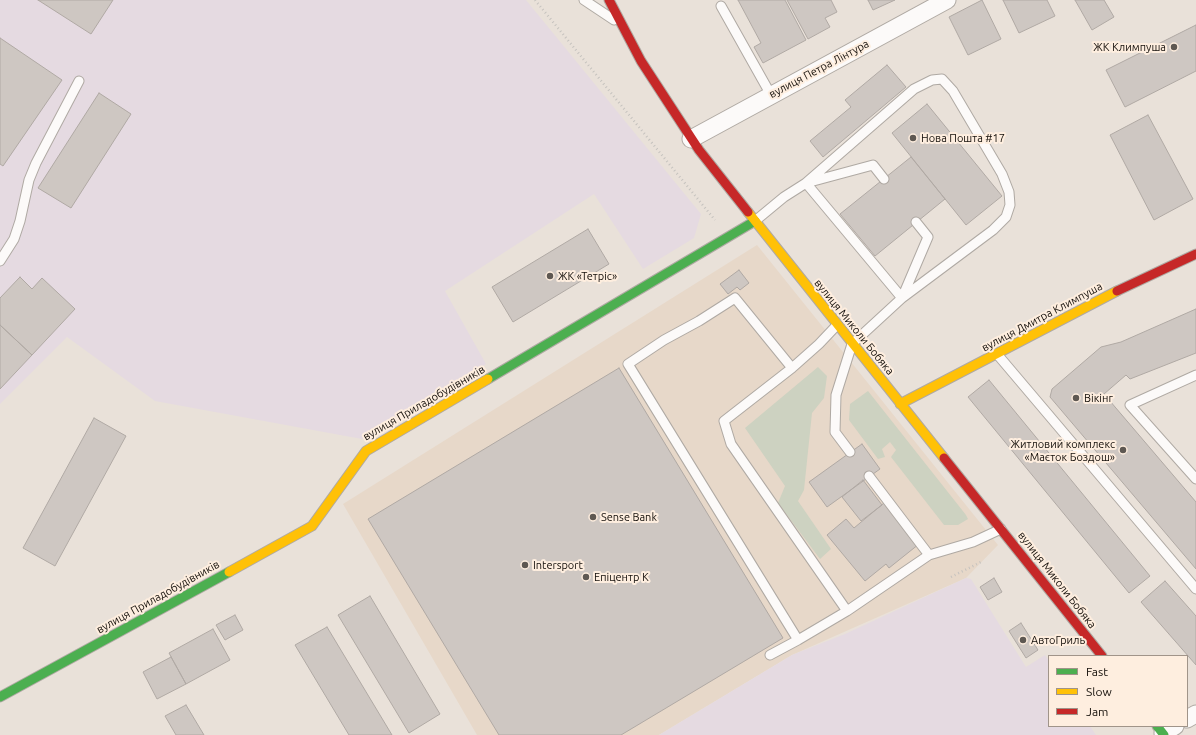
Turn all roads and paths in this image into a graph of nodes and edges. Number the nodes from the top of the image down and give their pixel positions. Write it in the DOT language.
graph roads {
  1 [pos="535,0"];
  2 [pos="584,0"];
  3 [pos="609,0"];
  4 [pos="947,0"];
  5 [pos="721,6"];
  6 [pos="622,26"];
  7 [pos="79,81"];
  8 [pos="771,95"];
  9 [pos="691,138"];
  10 [pos="884,179"];
  11 [pos="806,183"];
  12 [pos="755,221"];
  13 [pos="916,222"];
  14 [pos="729,238"];
  15 [pos="1196,254"];
  16 [pos="0,261"];
  17 [pos="902,298"];
  18 [pos="837,325"];
  19 [pos="852,344"];
  20 [pos="997,354"];
  21 [pos="792,368"];
  22 [pos="1196,375"];
  23 [pos="900,404"];
  24 [pos="850,452"];
  25 [pos="869,476"];
  26 [pos="1196,479"];
  27 [pos="1000,529"];
  28 [pos="929,555"];
  29 [pos="983,561"];
  30 [pos="951,577"];
  31 [pos="1196,589"];
  32 [pos="847,611"];
  33 [pos="798,640"];
  34 [pos="770,655"];
  35 [pos="1101,655"];
  36 [pos="0,697"];
  1 -- 14 [label="path"];
  2 -- 6 [label="lane"];
  3 -- 6 [label="street, вулиця Миколи Бобяка"];
  4 -- 8 [label="street, вулиця Петра Лінтура"];
  5 -- 8 [label="lane"];
  6 -- 9 [label="street, вулиця Миколи Бобяка"];
  7 -- 16 [label="lane"];
  8 -- 9 [label="street, вулиця Петра Лінтура"];
  9 -- 12 [label="street, вулиця Миколи Бобяка"];
  10 -- 11 [label="lane"];
  11 -- 12 [label="lane"];
  11 -- 17 [label="lane"];
  11 -- 17 [label="lane"];
  12 -- 14 [label="street, вулиця Приладобудівників"];
  12 -- 18 [label="street, вулиця Миколи Бобяка"];
  13 -- 17 [label="lane"];
  14 -- 36 [label="street, вулиця Приладобудівників"];
  15 -- 20 [label="street, вулиця Дмитра Климпуша"];
  17 -- 19 [label="lane"];
  18 -- 19 [label="street, вулиця Миколи Бобяка"];
  18 -- 21 [label="lane"];
  19 -- 23 [label="street, вулиця Миколи Бобяка"];
  19 -- 24 [label="lane"];
  20 -- 23 [label="street, вулиця Дмитра Климпуша"];
  20 -- 31 [label="lane"];
  21 -- 32 [label="lane"];
  21 -- 33 [label="lane"];
  22 -- 26 [label="lane"];
  23 -- 27 [label="street, вулиця Миколи Бобяка"];
  25 -- 28 [label="lane"];
  27 -- 28 [label="lane"];
  27 -- 35 [label="street, вулиця Миколи Бобяка"];
  28 -- 32 [label="lane"];
  29 -- 30 [label="path"];
  32 -- 33 [label="lane"];
  33 -- 34 [label="lane"];
}
